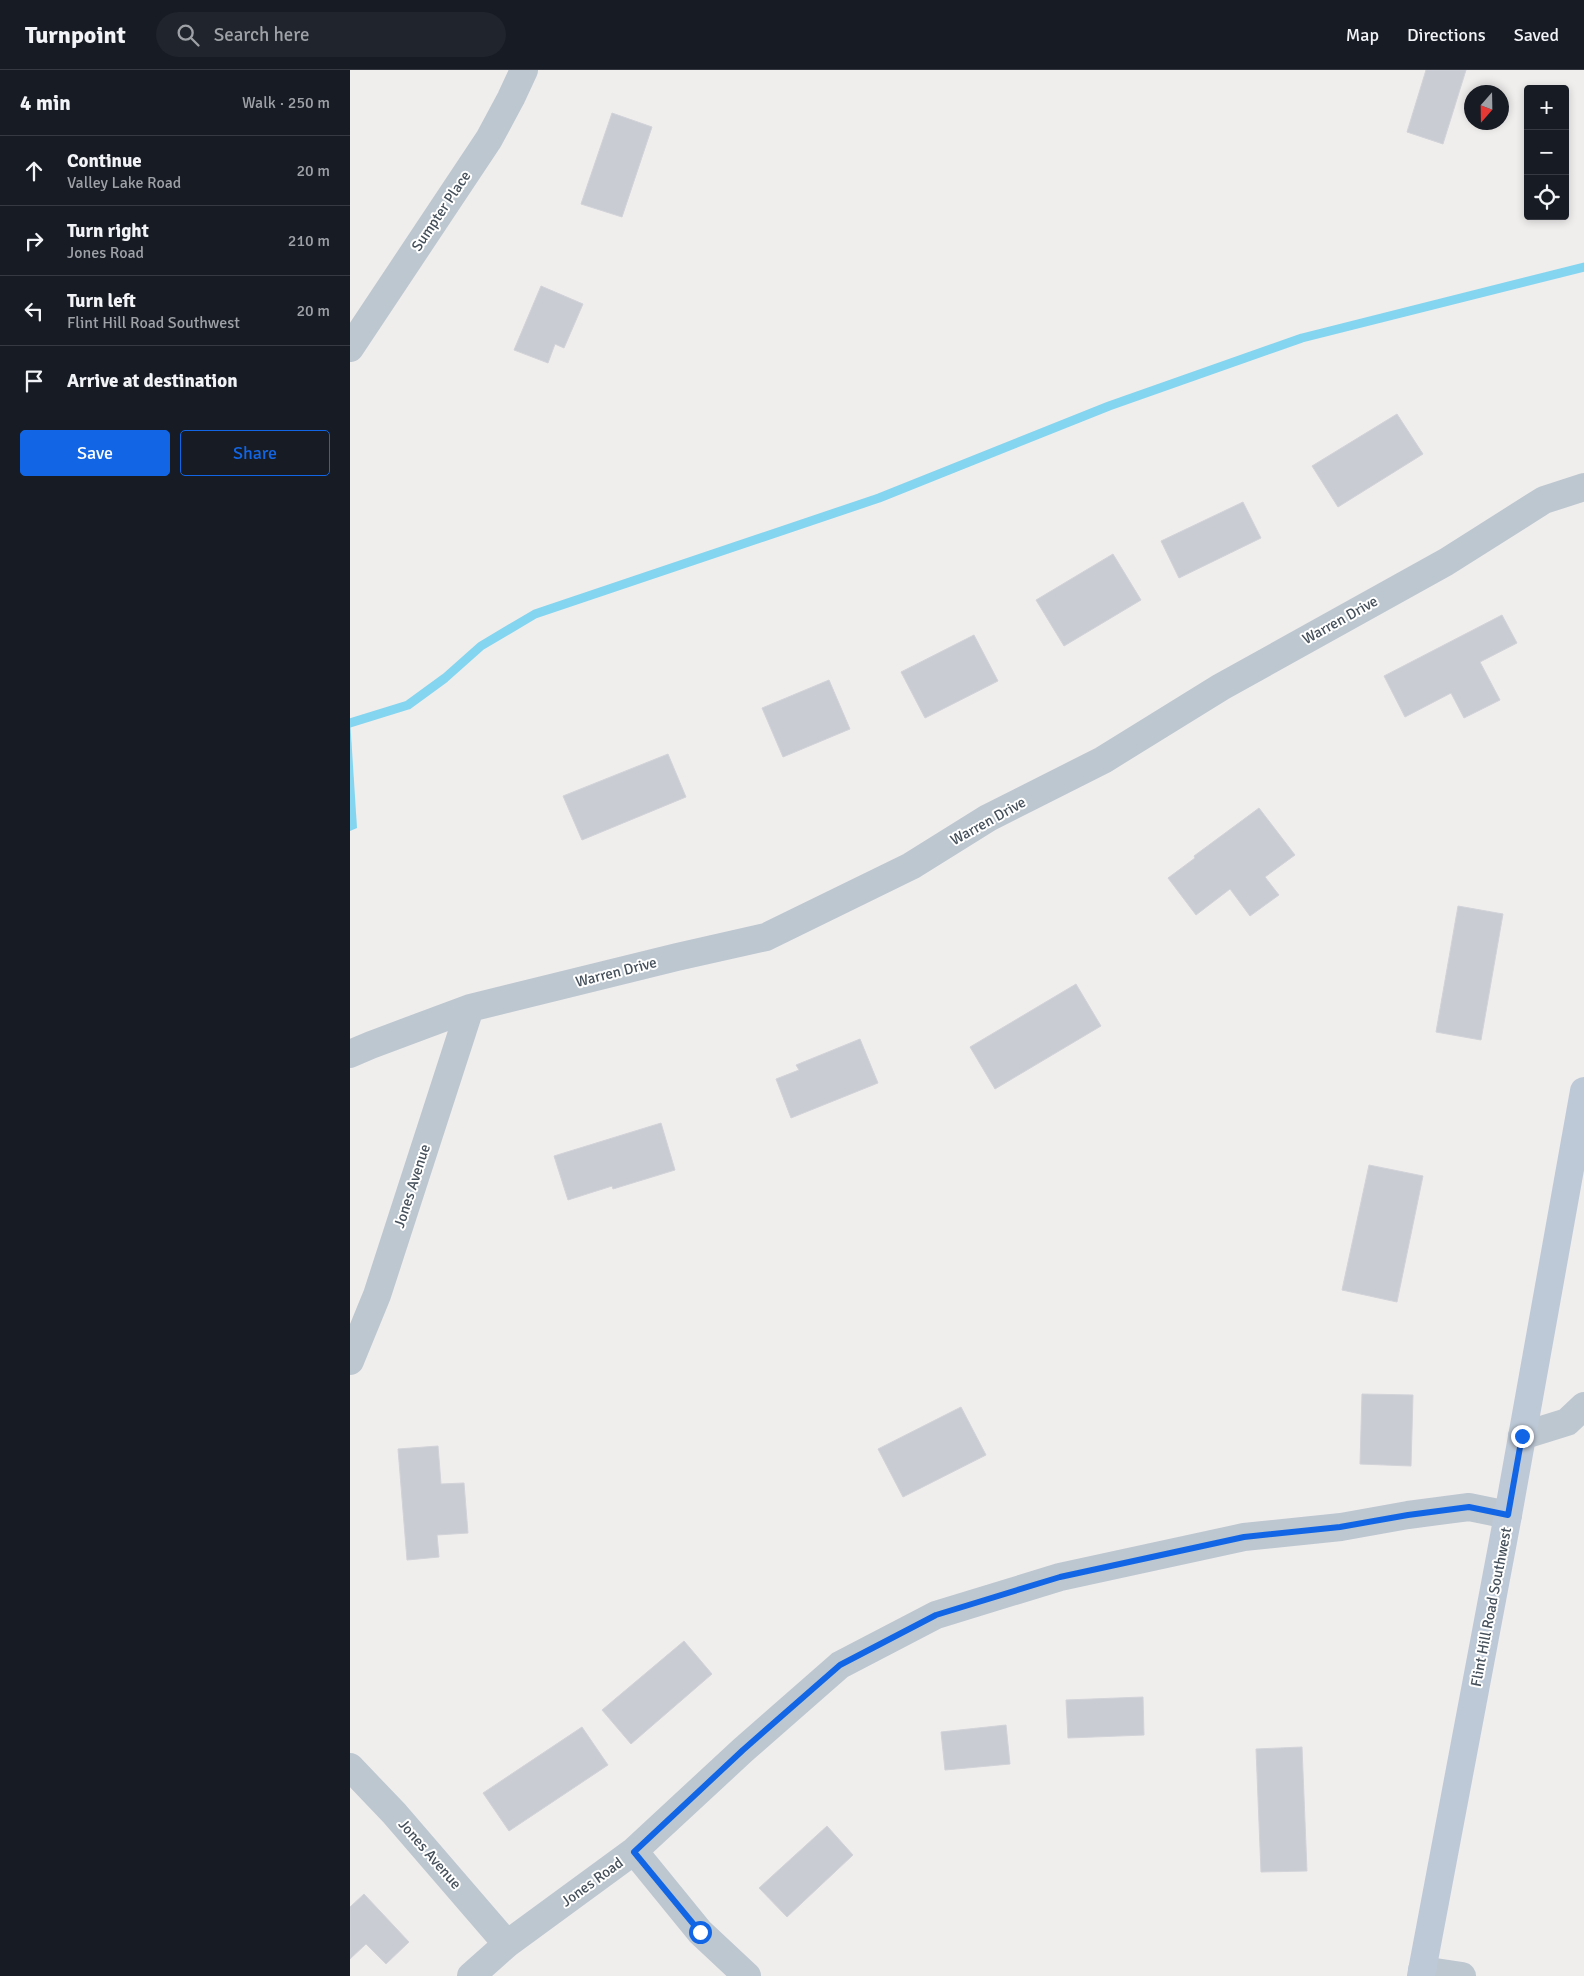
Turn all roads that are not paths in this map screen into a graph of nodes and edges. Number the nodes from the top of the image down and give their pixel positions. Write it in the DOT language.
graph roads {
  1 [pos="524,70"];
  2 [pos="350,348"];
  3 [pos="1584,487"];
  4 [pos="470,1008"];
  5 [pos="350,1054"];
  6 [pos="1584,1091"];
  7 [pos="350,1361"];
  8 [pos="1584,1406"];
  9 [pos="1522,1436"];
  10 [pos="1508,1515"];
  11 [pos="350,1767"];
  12 [pos="634,1852"];
  13 [pos="507,1944"];
  14 [pos="1422,1973"];
  15 [pos="471,1976"];
  16 [pos="746,1976"];
  17 [pos="1462,1976"];
  1 -- 2 [label="street, Sumpter Place"];
  3 -- 4 [label="street, Warren Drive"];
  4 -- 5 [label="street, Warren Drive"];
  4 -- 7 [label="street, Jones Avenue"];
  6 -- 9 [label="street, Flint Hill Road Southwest"];
  8 -- 9 [label="street"];
  9 -- 10 [label="street, Flint Hill Road Southwest"];
  10 -- 12 [label="street, Jones Road"];
  10 -- 14 [label="street, Flint Hill Road Southwest"];
  11 -- 13 [label="street, Jones Avenue"];
  12 -- 13 [label="street, Jones Road"];
  12 -- 16 [label="street"];
  13 -- 15 [label="street, Jones Road"];
  14 -- 17 [label="street"];
}
